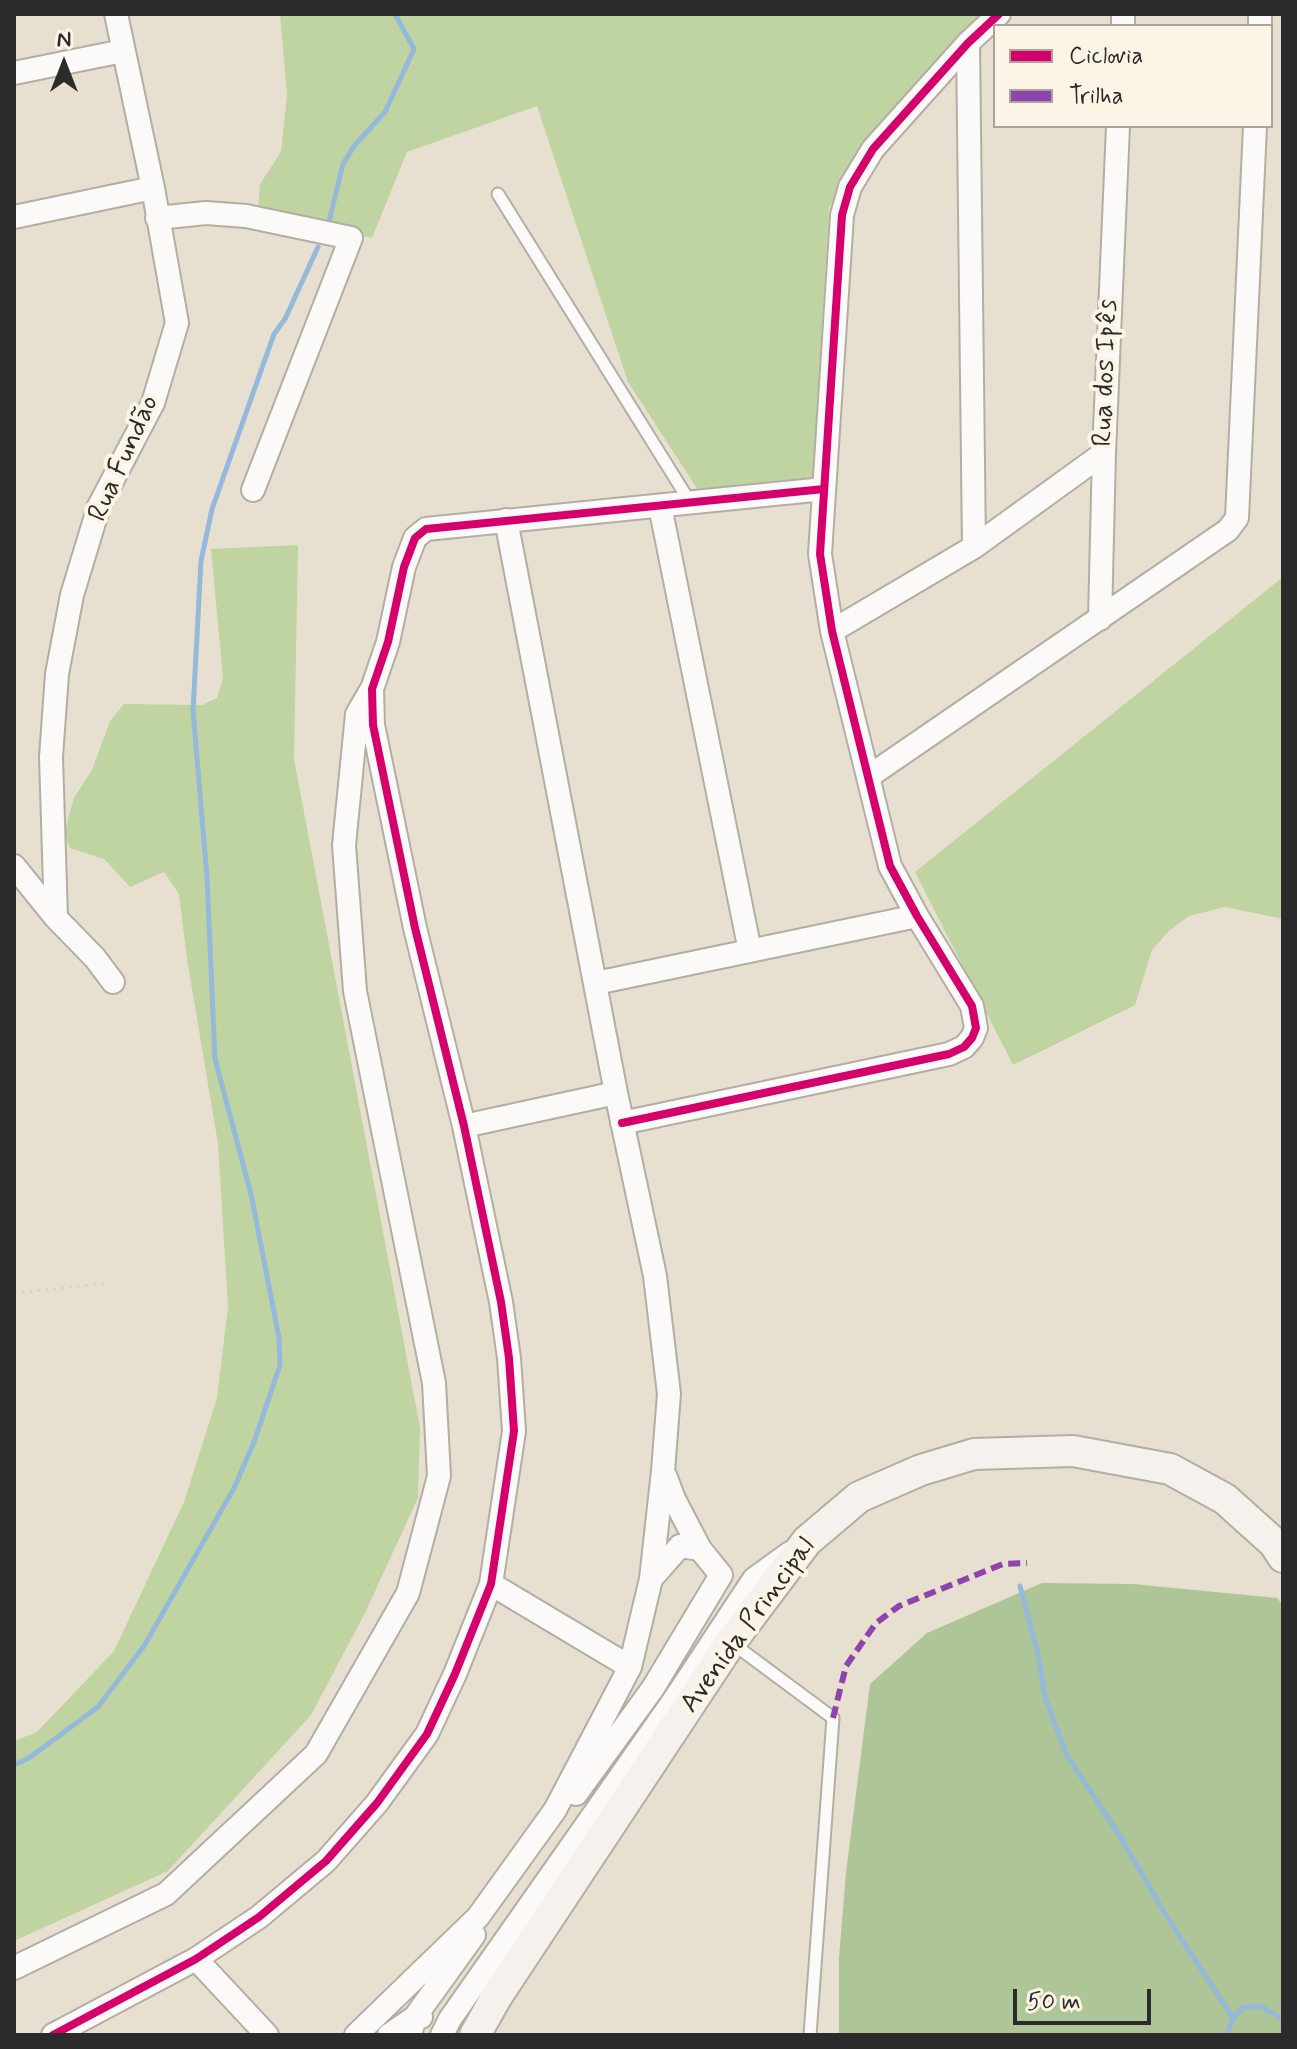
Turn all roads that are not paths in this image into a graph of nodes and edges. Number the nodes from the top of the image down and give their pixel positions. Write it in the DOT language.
graph roads {
  1 [pos="116,14"];
  2 [pos="999,14"];
  3 [pos="968,43"];
  4 [pos="123,51"];
  5 [pos="14,73"];
  6 [pos="1118,128"];
  7 [pos="1255,128"];
  8 [pos="153,188"];
  9 [pos="498,194"];
  10 [pos="14,217"];
  11 [pos="157,218"];
  12 [pos="1104,453"];
  13 [pos="824,489"];
  14 [pos="253,490"];
  15 [pos="691,503"];
  16 [pos="660,506"];
  17 [pos="506,520"];
  18 [pos="974,547"];
  19 [pos="1100,619"];
  20 [pos="832,631"];
  21 [pos="372,689"];
  22 [pos="868,777"];
  23 [pos="14,866"];
  24 [pos="917,916"];
  25 [pos="56,918"];
  26 [pos="750,951"];
  27 [pos="113,982"];
  28 [pos="596,983"];
  29 [pos="616,1093"];
  30 [pos="622,1123"];
  31 [pos="464,1126"];
  32 [pos="663,1471"];
  33 [pos="807,1541"];
  34 [pos="700,1549"];
  35 [pos="1283,1557"];
  36 [pos="651,1579"];
  37 [pos="491,1584"];
  38 [pos="731,1642"];
  39 [pos="630,1667"];
  40 [pos="653,1688"];
  41 [pos="674,1700"];
  42 [pos="602,1821"];
  43 [pos="196,1959"];
  44 [pos="14,1968"];
  45 [pos="413,2026"];
  46 [pos="456,2030"];
  47 [pos="53,2035"];
  48 [pos="267,2035"];
  49 [pos="356,2035"];
  50 [pos="389,2035"];
  51 [pos="810,2035"];
  1 -- 4 [label="street, Rua Fundão"];
  2 -- 3 [label="street"];
  3 -- 13 [label="street"];
  3 -- 18 [label="street"];
  4 -- 5 [label="street"];
  4 -- 8 [label="street, Rua Fundão"];
  6 -- 12 [label="street, Rua dos Ipês"];
  7 -- 19 [label="street"];
  8 -- 10 [label="street"];
  8 -- 11 [label="street, Rua Fundão"];
  9 -- 15 [label="lane"];
  11 -- 14 [label="street"];
  11 -- 25 [label="street, Rua Fundão"];
  12 -- 18 [label="street"];
  12 -- 19 [label="street, Rua dos Ipês"];
  13 -- 15 [label="street"];
  13 -- 20 [label="street"];
  15 -- 16 [label="street"];
  16 -- 17 [label="street"];
  16 -- 26 [label="street"];
  17 -- 21 [label="street"];
  17 -- 28 [label="street"];
  18 -- 20 [label="street"];
  19 -- 22 [label="street"];
  20 -- 22 [label="street"];
  21 -- 31 [label="street"];
  21 -- 44 [label="street"];
  22 -- 24 [label="street"];
  23 -- 25 [label="street"];
  24 -- 26 [label="street"];
  24 -- 30 [label="street"];
  25 -- 27 [label="street"];
  26 -- 28 [label="street"];
  28 -- 29 [label="street"];
  29 -- 30 [label="street"];
  29 -- 31 [label="street"];
  30 -- 32 [label="street"];
  31 -- 37 [label="street"];
  32 -- 34 [label="street"];
  32 -- 36 [label="street"];
  33 -- 35 [label="street, Avenida Principal"];
  33 -- 38 [label="street, Avenida Principal"];
  33 -- 41 [label="street"];
  34 -- 36 [label="street"];
  34 -- 40 [label="street"];
  36 -- 39 [label="street"];
  37 -- 39 [label="street"];
  37 -- 43 [label="street"];
  38 -- 42 [label="street, Avenida Principal"];
  38 -- 51 [label="lane"];
  39 -- 49 [label="street"];
  40 -- 41 [label="street"];
  40 -- 45 [label="street"];
  41 -- 42 [label="street"];
  42 -- 46 [label="street"];
  42 -- 46 [label="street, Avenida Principal"];
  43 -- 47 [label="street"];
  43 -- 48 [label="street"];
  45 -- 46 [label="street"];
  45 -- 50 [label="street"];
}
